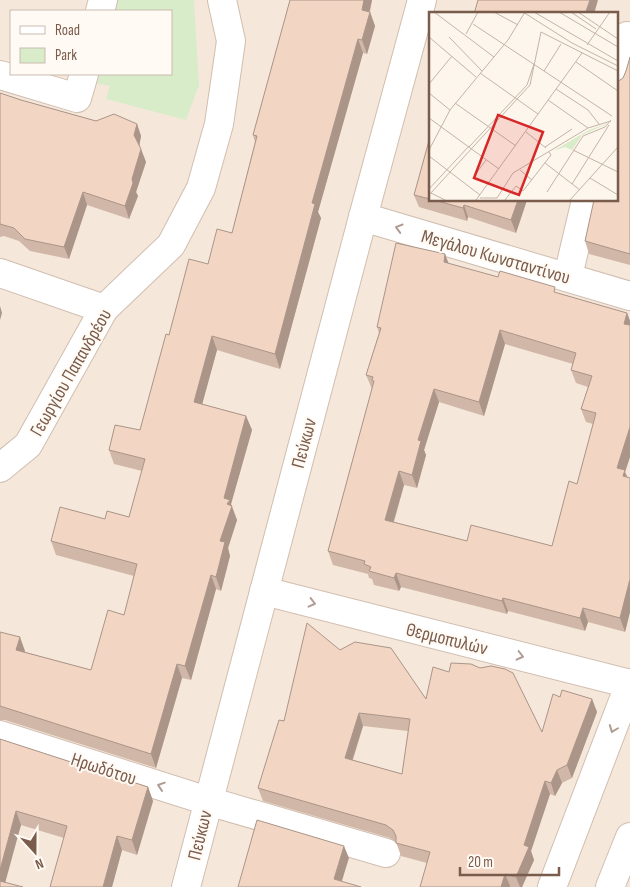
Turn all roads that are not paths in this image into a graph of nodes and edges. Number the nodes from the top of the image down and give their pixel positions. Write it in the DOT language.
graph roads {
  1 [pos="222,0"];
  2 [pos="422,0"];
  3 [pos="627,36"];
  4 [pos="618,72"];
  5 [pos="0,75"];
  6 [pos="84,75"];
  7 [pos="586,201"];
  8 [pos="363,217"];
  9 [pos="0,272"];
  10 [pos="568,276"];
  11 [pos="630,296"];
  12 [pos="104,309"];
  13 [pos="0,468"];
  14 [pos="264,591"];
  15 [pos="630,684"];
  16 [pos="0,735"];
  17 [pos="208,801"];
  18 [pos="630,837"];
  19 [pos="386,854"];
  20 [pos="186,887"];
  21 [pos="552,887"];
  22 [pos="610,887"];
  1 -- 12 [label="street, Γεωργίου Παπανδρέου"];
  2 -- 8 [label="street, Πεύκων"];
  3 -- 4 [label="street"];
  5 -- 6 [label="street"];
  7 -- 10 [label="street"];
  10 -- 8 [label="street, Μεγάλου Κωνσταντίνου, one-way"];
  8 -- 14 [label="street, Πεύκων"];
  9 -- 12 [label="street"];
  10 -- 11 [label="street, Μεγάλου Κωνσταντίνου"];
  12 -- 13 [label="street, Γεωργίου Παπανδρέου"];
  14 -- 15 [label="street, Θερμοπυλών, one-way"];
  14 -- 17 [label="street, Πεύκων"];
  15 -- 21 [label="street, one-way"];
  17 -- 16 [label="street, Ηρωδότου, one-way"];
  17 -- 19 [label="street, Ηρωδότου"];
  17 -- 20 [label="street, Πεύκων"];
  18 -- 22 [label="street"];
}
